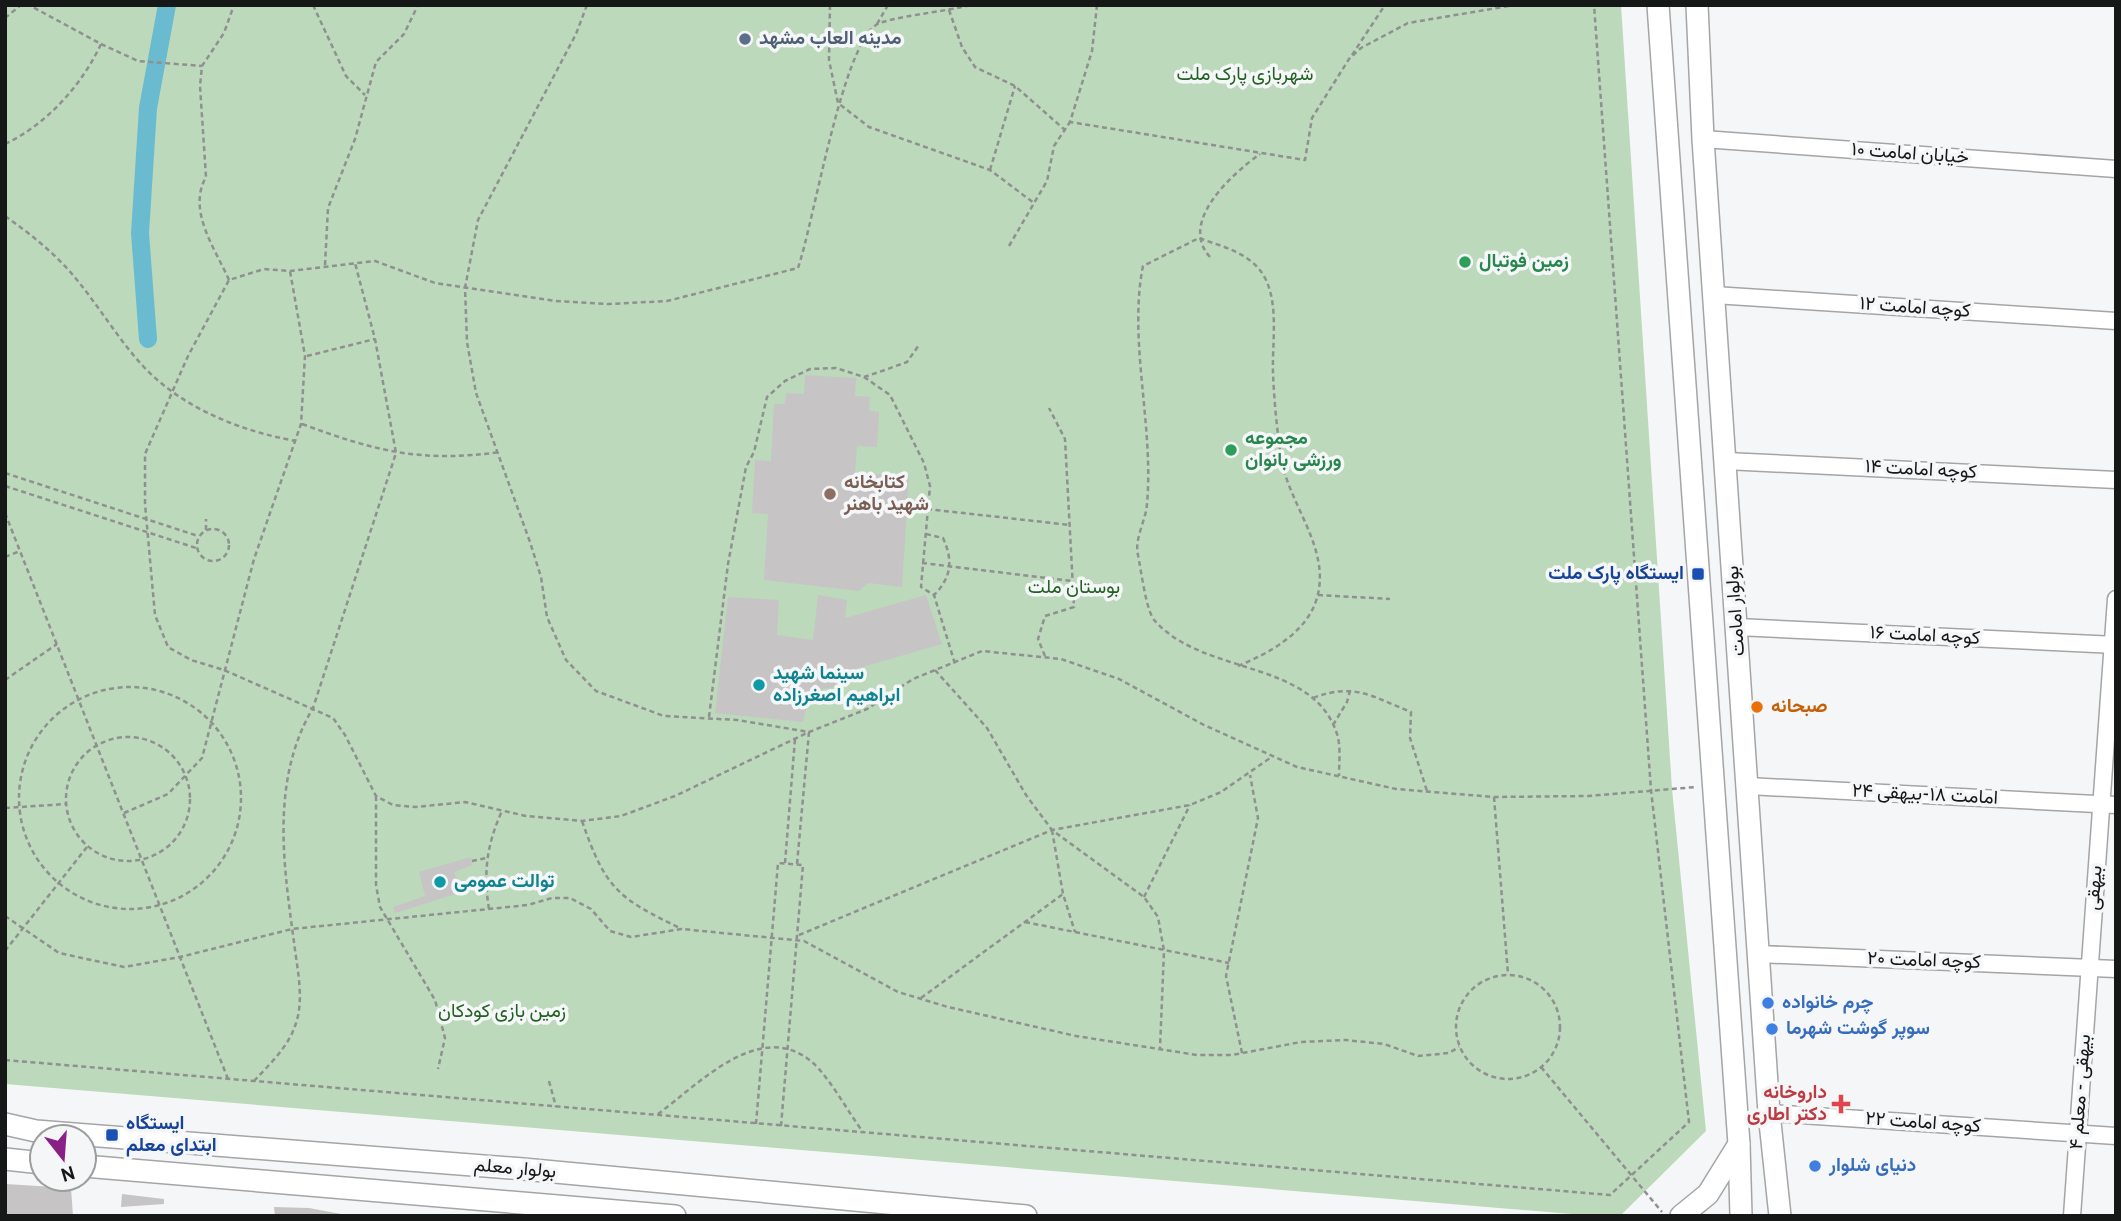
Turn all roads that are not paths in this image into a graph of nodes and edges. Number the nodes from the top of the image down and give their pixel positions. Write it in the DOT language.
graph roads {
  1 [pos="1658,5"];
  2 [pos="1698,5"];
  3 [pos="1703,139"];
  4 [pos="2116,169"];
  5 [pos="1714,295"];
  6 [pos="2116,321"];
  7 [pos="1726,461"];
  8 [pos="2116,480"];
  9 [pos="2116,598"];
  10 [pos="1737,627"];
  11 [pos="2114,644"];
  12 [pos="1748,786"];
  13 [pos="2108,805"];
  14 [pos="1759,954"];
  15 [pos="2090,967"];
  16 [pos="2116,970"];
  17 [pos="1769,1113"];
  18 [pos="5,1124"];
  19 [pos="2078,1133"];
  20 [pos="2116,1136"];
  21 [pos="1739,1144"];
  22 [pos="5,1159"];
  23 [pos="28,1161"];
  24 [pos="98,1167"];
  25 [pos="542,1210"];
  26 [pos="675,1216"];
  27 [pos="1026,1216"];
  28 [pos="1681,1216"];
  29 [pos="1741,1216"];
  30 [pos="1780,1216"];
  31 [pos="2072,1216"];
  1 -- 21 [label="main road, بولوار امامت"];
  2 -- 3 [label="main road, بولوار امامت"];
  3 -- 4 [label="street, خیابان امامت ۱۰"];
  3 -- 5 [label="main road, بولوار امامت"];
  5 -- 6 [label="street, کوچه امامت ۱۲"];
  5 -- 7 [label="main road, بولوار امامت"];
  7 -- 8 [label="street, کوچه امامت ۱۴"];
  7 -- 10 [label="main road, بولوار امامت"];
  9 -- 11 [label="street, بیهقی"];
  10 -- 11 [label="street, کوچه امامت ۱۶"];
  10 -- 12 [label="main road, بولوار امامت"];
  11 -- 13 [label="street, بیهقی"];
  12 -- 13 [label="street, امامت ۱۸-بیهقی ۲۴"];
  12 -- 14 [label="main road, بولوار امامت"];
  13 -- 15 [label="street, بیهقی"];
  14 -- 15 [label="street, کوچه امامت ۲۰"];
  14 -- 17 [label="main road, بولوار امامت"];
  15 -- 16 [label="street, کوچه امامت ۲۰"];
  15 -- 19 [label="street, بیهقی - معلم ۴"];
  17 -- 19 [label="street, کوچه امامت ۲۲"];
  17 -- 30 [label="main road, بولوار امامت"];
  18 -- 27 [label="main road, بولوار معلم"];
  19 -- 20 [label="street, کوچه امامت ۲۲"];
  19 -- 31 [label="street, بیهقی - معلم ۴"];
  21 -- 28 [label="main road"];
  21 -- 29 [label="main road, بولوار امامت"];
  22 -- 23 [label="main road"];
  24 -- 25 [label="main road, بولوار معلم"];
  25 -- 26 [label="main road, بولوار معلم"];
}
